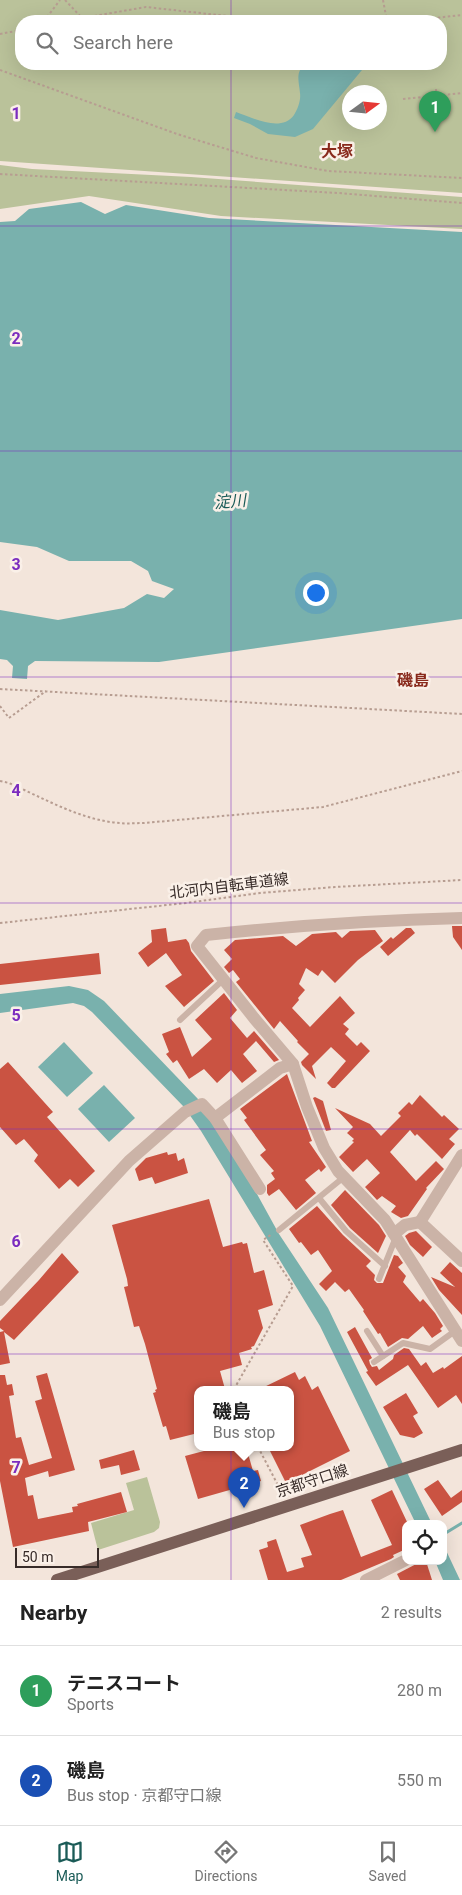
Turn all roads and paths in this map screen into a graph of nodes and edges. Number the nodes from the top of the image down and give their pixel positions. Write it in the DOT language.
graph roads {
  1 [pos="60,0"];
  2 [pos="65,0"];
  3 [pos="383,0"];
  4 [pos="49,15"];
  5 [pos="79,15"];
  6 [pos="98,15"];
  7 [pos="222,15"];
  8 [pos="386,15"];
  9 [pos="462,15"];
  10 [pos="447,17"];
  11 [pos="15,31"];
  12 [pos="0,34"];
  13 [pos="0,70"];
  14 [pos="436,89"];
  15 [pos="462,93"];
  16 [pos="437,95"];
  17 [pos="403,99"];
  18 [pos="438,102"];
  19 [pos="0,174"];
  20 [pos="462,178"];
  21 [pos="462,203"];
  22 [pos="0,689"];
  23 [pos="46,691"];
  24 [pos="0,706"];
  25 [pos="462,714"];
  26 [pos="462,771"];
  27 [pos="0,781"];
  28 [pos="462,880"];
  29 [pos="462,918"];
  30 [pos="0,924"];
  31 [pos="224,980"];
  32 [pos="180,1020"];
  33 [pos="293,1064"];
  34 [pos="215,1118"];
  35 [pos="462,1155"];
  36 [pos="344,1178"];
  37 [pos="260,1189"];
  38 [pos="319,1198"];
  39 [pos="420,1222"];
  40 [pos="279,1230"];
  41 [pos="395,1236"];
  42 [pos="263,1240"];
  43 [pos="462,1261"];
  44 [pos="385,1266"];
  45 [pos="379,1279"];
  46 [pos="0,1300"];
  47 [pos="367,1331"];
  48 [pos="458,1336"];
  49 [pos="383,1356"];
  50 [pos="374,1362"];
  51 [pos="236,1386"];
  52 [pos="462,1450"];
  53 [pos="260,1451"];
  54 [pos="281,1491"];
  55 [pos="402,1562"];
  56 [pos="57,1580"];
  57 [pos="366,1580"];
  1 -- 4 [label="path"];
  2 -- 5 [label="path"];
  3 -- 8 [label="path"];
  6 -- 7 [label="path"];
  9 -- 10 [label="path"];
  11 -- 12 [label="path"];
  13 -- 20 [label="path"];
  14 -- 16 [label="path"];
  15 -- 16 [label="path"];
  16 -- 17 [label="path"];
  16 -- 18 [label="path"];
  19 -- 21 [label="path"];
  22 -- 23 [label="path"];
  23 -- 24 [label="path"];
  23 -- 25 [label="path"];
  26 -- 27 [label="path"];
  28 -- 30 [label="path, 北河内自転車道線"];
  29 -- 31 [label="street"];
  31 -- 32 [label="lane"];
  31 -- 33 [label="street"];
  33 -- 34 [label="street"];
  33 -- 36 [label="street"];
  34 -- 37 [label="street"];
  34 -- 46 [label="street"];
  35 -- 39 [label="street"];
  36 -- 38 [label="lane"];
  36 -- 41 [label="street"];
  38 -- 40 [label="lane"];
  38 -- 44 [label="lane"];
  39 -- 41 [label="street"];
  39 -- 43 [label="street"];
  41 -- 44 [label="lane"];
  41 -- 48 [label="street"];
  42 -- 51 [label="path"];
  44 -- 45 [label="lane"];
  47 -- 49 [label="lane"];
  48 -- 49 [label="lane"];
  49 -- 50 [label="lane"];
  52 -- 56 [label="main road, 京都守口線"];
  53 -- 54 [label="path"];
  55 -- 57 [label="street"];
}
